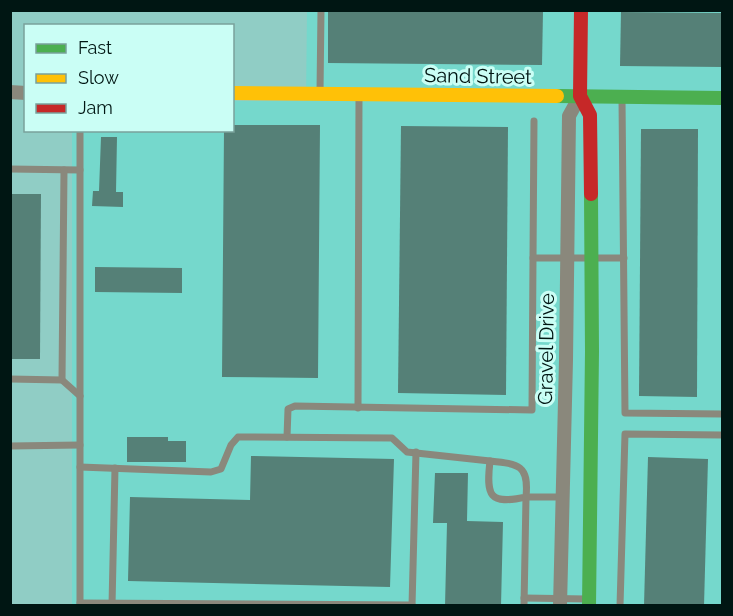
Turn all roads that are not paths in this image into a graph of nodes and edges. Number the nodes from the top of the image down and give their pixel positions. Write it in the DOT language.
graph roads {
  1 [pos="321,10"];
  2 [pos="581,10"];
  3 [pos="234,93"];
  4 [pos="320,93"];
  5 [pos="359,94"];
  6 [pos="580,96"];
  7 [pos="622,97"];
  8 [pos="723,98"];
  9 [pos="534,121"];
  10 [pos="80,132"];
  11 [pos="10,169"];
  12 [pos="64,170"];
  13 [pos="80,170"];
  14 [pos="533,258"];
  15 [pos="567,258"];
  16 [pos="591,258"];
  17 [pos="624,258"];
  18 [pos="10,379"];
  19 [pos="63,380"];
  20 [pos="80,396"];
  21 [pos="358,408"];
  22 [pos="723,414"];
  23 [pos="723,435"];
  24 [pos="286,437"];
  25 [pos="10,446"];
  26 [pos="80,446"];
  27 [pos="416,452"];
  28 [pos="490,461"];
  29 [pos="80,467"];
  30 [pos="115,468"];
  31 [pos="526,497"];
  32 [pos="562,497"];
  33 [pos="524,602"];
  34 [pos="560,602"];
  35 [pos="589,602"];
  36 [pos="80,604"];
  37 [pos="112,604"];
  38 [pos="412,605"];
  39 [pos="620,606"];
  1 -- 4 [label="lane"];
  2 -- 6 [label="street, Gravel Drive"];
  3 -- 4 [label="street, Sand Street"];
  4 -- 5 [label="street, Sand Street"];
  5 -- 6 [label="street, Sand Street"];
  5 -- 21 [label="lane"];
  6 -- 7 [label="street, Sand Street"];
  6 -- 15 [label="street, Gravel Drive"];
  6 -- 16 [label="street, Gravel Drive"];
  7 -- 8 [label="street, Sand Street"];
  7 -- 17 [label="lane"];
  9 -- 14 [label="lane"];
  10 -- 13 [label="lane"];
  11 -- 12 [label="lane"];
  12 -- 13 [label="lane"];
  12 -- 19 [label="lane"];
  13 -- 20 [label="lane"];
  14 -- 15 [label="lane"];
  14 -- 21 [label="lane"];
  15 -- 16 [label="lane"];
  15 -- 32 [label="street, Gravel Drive"];
  16 -- 17 [label="lane"];
  16 -- 35 [label="street, Gravel Drive"];
  17 -- 22 [label="lane"];
  18 -- 19 [label="lane"];
  19 -- 20 [label="lane"];
  20 -- 26 [label="lane"];
  21 -- 24 [label="lane"];
  23 -- 39 [label="lane"];
  24 -- 27 [label="lane"];
  24 -- 30 [label="lane"];
  25 -- 26 [label="lane"];
  26 -- 29 [label="lane"];
  27 -- 28 [label="lane"];
  27 -- 38 [label="lane"];
  28 -- 31 [label="lane"];
  28 -- 31 [label="lane"];
  29 -- 30 [label="lane"];
  29 -- 36 [label="lane"];
  30 -- 37 [label="lane"];
  31 -- 32 [label="lane"];
  31 -- 33 [label="lane"];
  32 -- 34 [label="street, Gravel Drive"];
  33 -- 34 [label="lane"];
  34 -- 35 [label="lane"];
  36 -- 37 [label="lane"];
  37 -- 38 [label="lane"];
}
